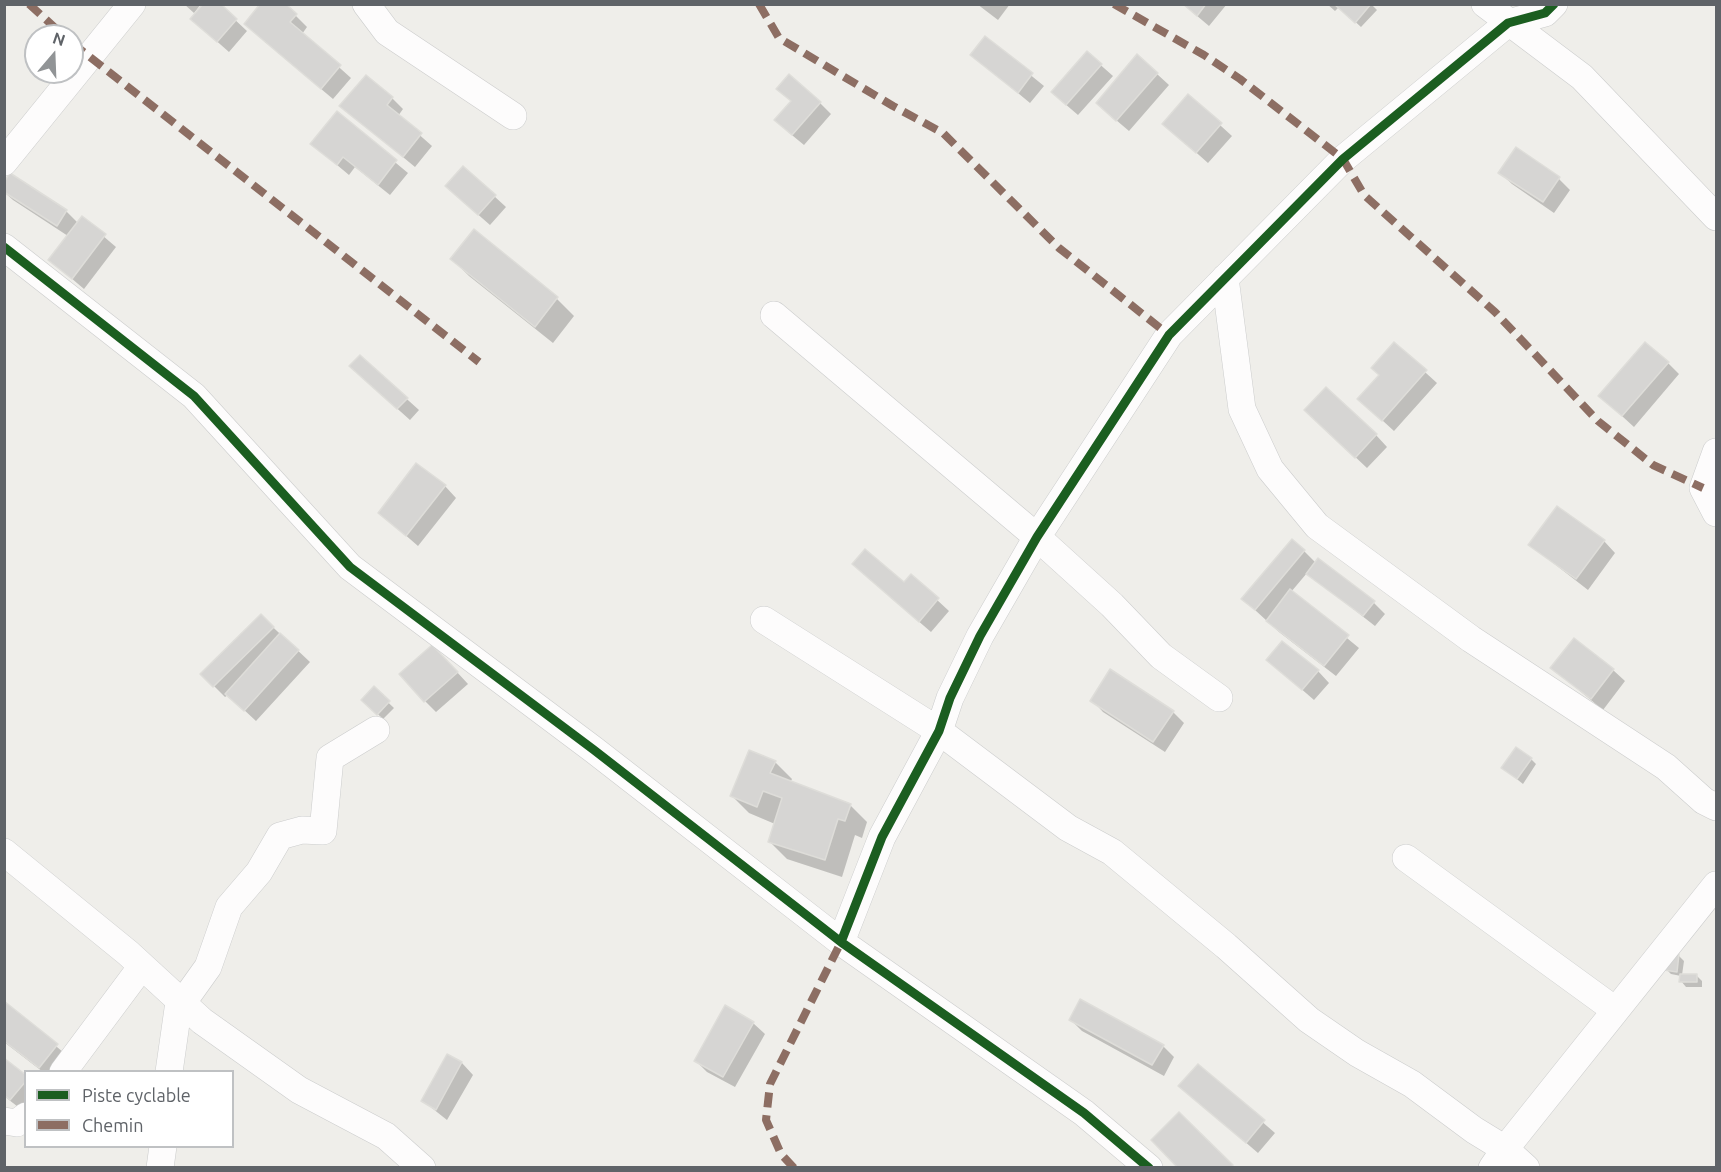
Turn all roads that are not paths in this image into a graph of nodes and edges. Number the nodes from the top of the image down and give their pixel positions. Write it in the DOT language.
graph roads {
  1 [pos="132,4"];
  2 [pos="366,4"];
  3 [pos="1485,4"];
  4 [pos="1554,4"];
  5 [pos="1508,23"];
  6 [pos="513,116"];
  7 [pos="4,162"];
  8 [pos="1716,217"];
  9 [pos="4,247"];
  10 [pos="1225,278"];
  11 [pos="774,315"];
  12 [pos="1716,452"];
  13 [pos="1716,513"];
  14 [pos="1037,537"];
  15 [pos="764,620"];
  16 [pos="1219,698"];
  17 [pos="376,730"];
  18 [pos="939,731"];
  19 [pos="1716,807"];
  20 [pos="4,852"];
  21 [pos="1406,858"];
  22 [pos="1716,885"];
  23 [pos="841,942"];
  24 [pos="142,966"];
  25 [pos="182,1002"];
  26 [pos="1615,1010"];
  27 [pos="64,1070"];
  28 [pos="169,1070"];
  29 [pos="24,1118"];
  30 [pos="4,1121"];
  31 [pos="163,1148"];
  32 [pos="1498,1158"];
  33 [pos="160,1167"];
  34 [pos="422,1167"];
  35 [pos="1149,1167"];
  36 [pos="1526,1167"];
  1 -- 7 [label="street"];
  2 -- 6 [label="street"];
  3 -- 5 [label="street"];
  4 -- 5 [label="street"];
  5 -- 8 [label="street"];
  5 -- 10 [label="street"];
  9 -- 23 [label="street"];
  10 -- 14 [label="street"];
  10 -- 19 [label="street"];
  11 -- 14 [label="street"];
  12 -- 13 [label="street"];
  14 -- 16 [label="street"];
  14 -- 18 [label="street"];
  15 -- 18 [label="street"];
  17 -- 25 [label="street"];
  18 -- 23 [label="street"];
  18 -- 32 [label="street"];
  20 -- 24 [label="street"];
  21 -- 26 [label="street"];
  22 -- 26 [label="street"];
  23 -- 35 [label="street"];
  24 -- 25 [label="street"];
  24 -- 27 [label="street"];
  25 -- 28 [label="street"];
  25 -- 34 [label="street"];
  26 -- 32 [label="street"];
  29 -- 30 [label="street"];
  31 -- 33 [label="street"];
  32 -- 36 [label="street"];
}
